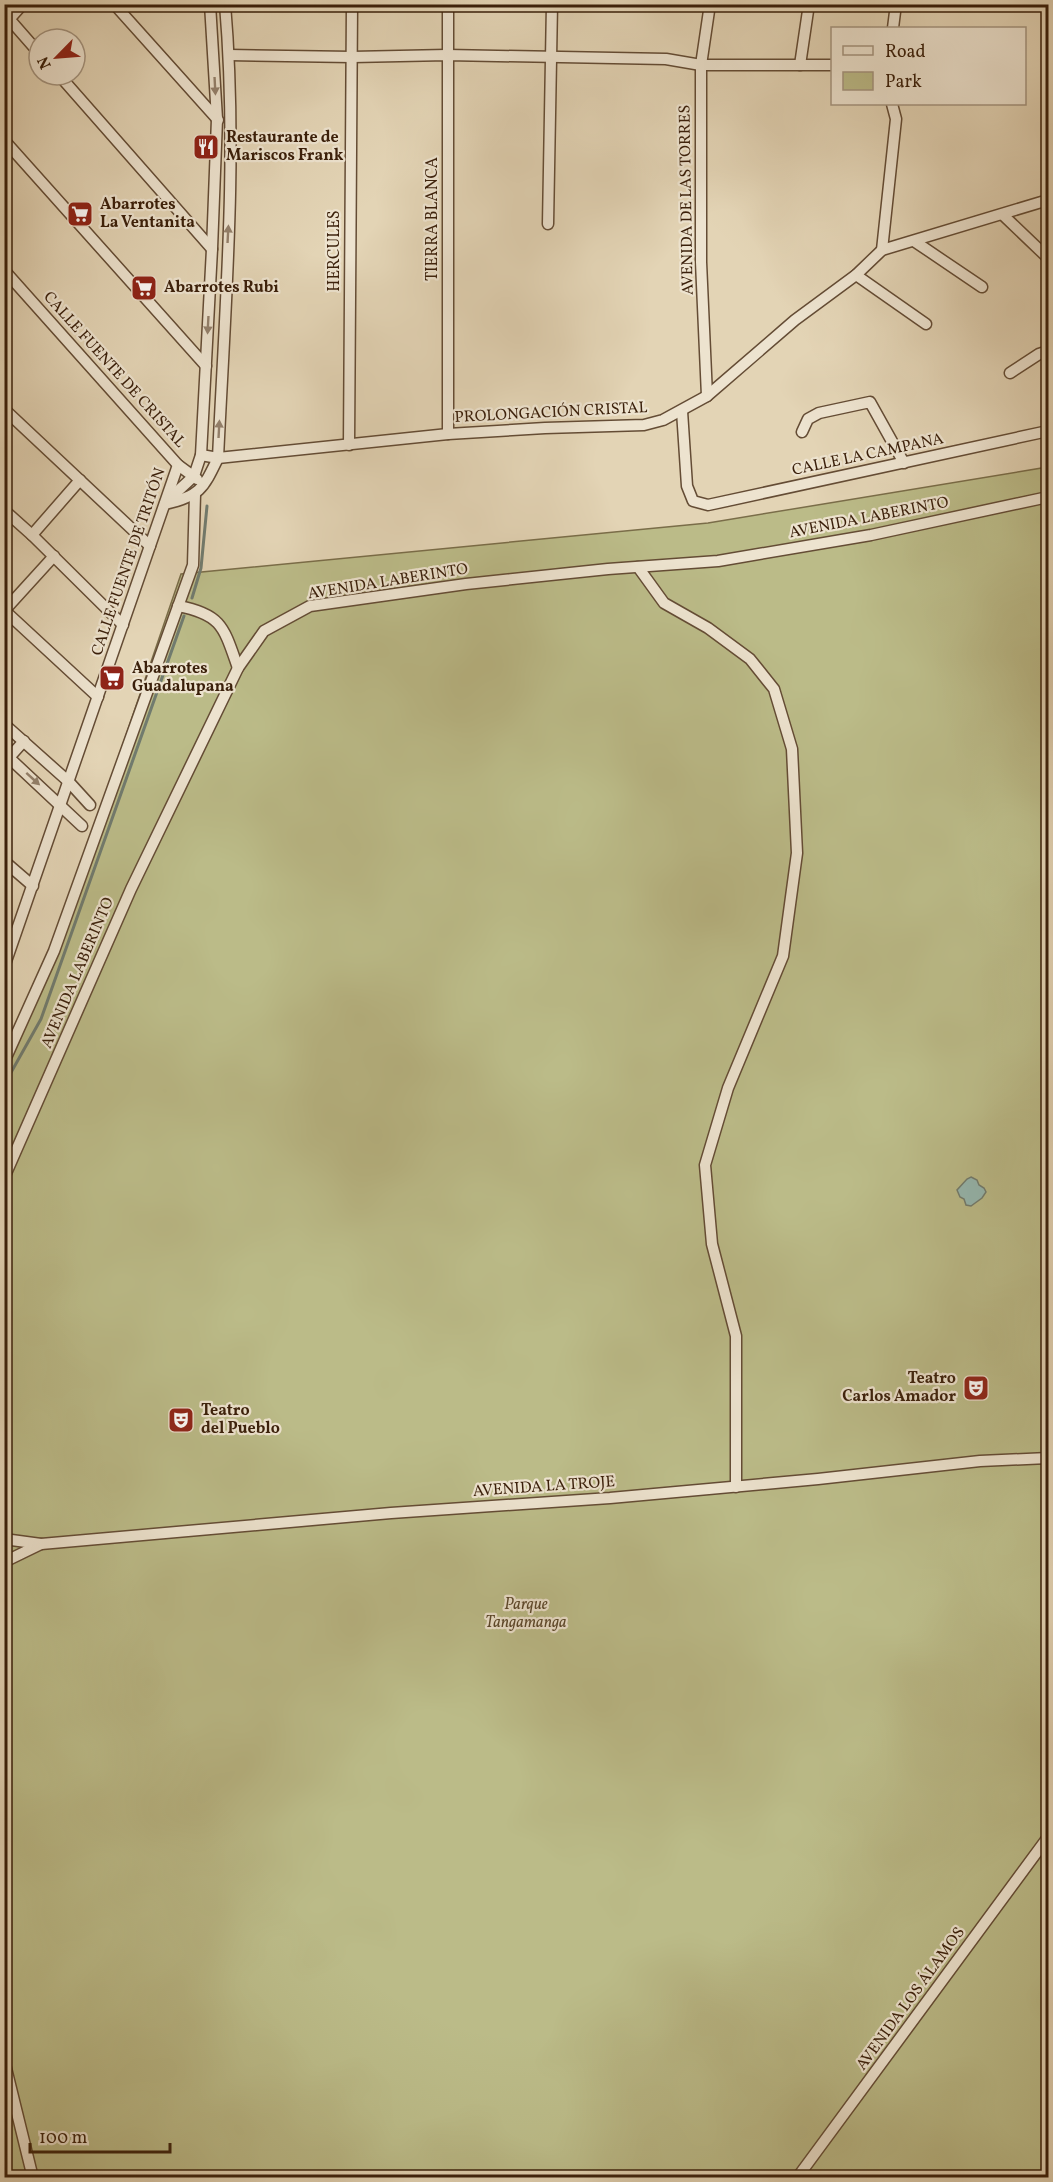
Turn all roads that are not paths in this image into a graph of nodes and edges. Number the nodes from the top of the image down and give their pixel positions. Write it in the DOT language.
graph roads {
  1 [pos="23,4"];
  2 [pos="114,4"];
  3 [pos="210,4"];
  4 [pos="225,4"];
  5 [pos="352,4"];
  6 [pos="448,4"];
  7 [pos="552,4"];
  8 [pos="710,4"];
  9 [pos="809,4"];
  10 [pos="896,4"];
  11 [pos="6,19"];
  12 [pos="893,27"];
  13 [pos="27,40"];
  14 [pos="229,55"];
  15 [pos="447,55"];
  16 [pos="352,57"];
  17 [pos="550,57"];
  18 [pos="701,65"];
  19 [pos="800,65"];
  20 [pos="831,65"];
  21 [pos="70,87"];
  22 [pos="892,105"];
  23 [pos="217,119"];
  24 [pos="229,123"];
  25 [pos="4,140"];
  26 [pos="1048,200"];
  27 [pos="1003,215"];
  28 [pos="548,224"];
  29 [pos="914,241"];
  30 [pos="212,249"];
  31 [pos="882,250"];
  32 [pos="1048,258"];
  33 [pos="4,270"];
  34 [pos="856,274"];
  35 [pos="982,287"];
  36 [pos="926,324"];
  37 [pos="1048,351"];
  38 [pos="206,366"];
  39 [pos="1010,373"];
  40 [pos="707,396"];
  41 [pos="4,409"];
  42 [pos="682,411"];
  43 [pos="1048,431"];
  44 [pos="802,432"];
  45 [pos="448,434"];
  46 [pos="350,445"];
  47 [pos="201,455"];
  48 [pos="218,458"];
  49 [pos="904,463"];
  50 [pos="178,465"];
  51 [pos="194,476"];
  52 [pos="80,480"];
  53 [pos="205,484"];
  54 [pos="195,494"];
  55 [pos="1048,497"];
  56 [pos="165,504"];
  57 [pos="4,510"];
  58 [pos="32,535"];
  59 [pos="150,546"];
  60 [pos="54,556"];
  61 [pos="638,567"];
  62 [pos="178,606"];
  63 [pos="5,611"];
  64 [pos="123,625"];
  65 [pos="238,668"];
  66 [pos="98,697"];
  67 [pos="4,724"];
  68 [pos="24,741"];
  69 [pos="6,758"];
  70 [pos="69,782"];
  71 [pos="61,805"];
  72 [pos="90,805"];
  73 [pos="82,826"];
  74 [pos="4,861"];
  75 [pos="33,886"];
  76 [pos="4,967"];
  77 [pos="4,1062"];
  78 [pos="4,1178"];
  79 [pos="1048,1458"];
  80 [pos="736,1487"];
  81 [pos="4,1539"];
  82 [pos="41,1544"];
  83 [pos="4,1562"];
  84 [pos="1048,1837"];
  85 [pos="4,2060"];
  86 [pos="33,2178"];
  87 [pos="797,2178"];
  1 -- 11 [label="street"];
  2 -- 23 [label="street"];
  3 -- 23 [label="street, one-way"];
  4 -- 14 [label="street"];
  5 -- 16 [label="street, HERCULES"];
  6 -- 15 [label="street, TIERRA BLANCA"];
  7 -- 17 [label="street"];
  8 -- 18 [label="street, AVENIDA DE LAS TORRES"];
  9 -- 19 [label="street"];
  10 -- 12 [label="street"];
  11 -- 13 [label="street"];
  14 -- 16 [label="street"];
  14 -- 24 [label="street"];
  15 -- 16 [label="street"];
  15 -- 17 [label="street"];
  15 -- 45 [label="street, TIERRA BLANCA"];
  16 -- 46 [label="street, HERCULES"];
  17 -- 18 [label="street"];
  17 -- 28 [label="street"];
  18 -- 19 [label="street"];
  18 -- 40 [label="street, AVENIDA DE LAS TORRES"];
  19 -- 20 [label="street"];
  21 -- 30 [label="street"];
  22 -- 31 [label="street"];
  23 -- 24 [label="street"];
  23 -- 30 [label="street"];
  48 -- 24 [label="street, one-way"];
  25 -- 38 [label="street"];
  26 -- 27 [label="street"];
  27 -- 29 [label="street"];
  27 -- 32 [label="street"];
  29 -- 31 [label="street"];
  29 -- 35 [label="street"];
  30 -- 38 [label="street, one-way"];
  31 -- 34 [label="street, PROLONGACIÓN CRISTAL"];
  33 -- 50 [label="street, CALLE FUENTE DE CRISTAL"];
  34 -- 36 [label="street"];
  34 -- 40 [label="street, PROLONGACIÓN CRISTAL"];
  37 -- 39 [label="street"];
  38 -- 47 [label="street"];
  40 -- 42 [label="street, PROLONGACIÓN CRISTAL"];
  41 -- 52 [label="street"];
  42 -- 45 [label="street, PROLONGACIÓN CRISTAL"];
  42 -- 49 [label="street, CALLE LA CAMPANA"];
  43 -- 49 [label="street, CALLE LA CAMPANA"];
  44 -- 49 [label="street"];
  45 -- 46 [label="street, PROLONGACIÓN CRISTAL"];
  46 -- 48 [label="street, PROLONGACIÓN CRISTAL"];
  47 -- 48 [label="street, PROLONGACIÓN CRISTAL"];
  47 -- 51 [label="street"];
  48 -- 53 [label="street"];
  50 -- 51 [label="street, CALLE FUENTE DE CRISTAL"];
  50 -- 56 [label="street, CALLE FUENTE DE TRITÓN"];
  51 -- 53 [label="street, CALLE FUENTE DE CRISTAL"];
  51 -- 56 [label="street"];
  52 -- 58 [label="street"];
  52 -- 59 [label="street"];
  53 -- 54 [label="street"];
  54 -- 56 [label="street"];
  54 -- 62 [label="street"];
  55 -- 61 [label="street, AVENIDA LABERINTO"];
  56 -- 59 [label="street, CALLE FUENTE DE TRITÓN"];
  57 -- 58 [label="street"];
  58 -- 60 [label="street"];
  59 -- 64 [label="street, CALLE FUENTE DE TRITÓN"];
  60 -- 63 [label="street"];
  60 -- 64 [label="street"];
  61 -- 65 [label="street, AVENIDA LABERINTO"];
  61 -- 80 [label="street"];
  62 -- 65 [label="street"];
  62 -- 77 [label="street"];
  63 -- 66 [label="street"];
  64 -- 66 [label="street, CALLE FUENTE DE TRITÓN"];
  65 -- 78 [label="street, AVENIDA LABERINTO"];
  66 -- 70 [label="street, CALLE FUENTE DE TRITÓN"];
  67 -- 68 [label="street"];
  68 -- 69 [label="street"];
  68 -- 70 [label="street"];
  69 -- 71 [label="street, one-way"];
  70 -- 71 [label="street, CALLE FUENTE DE TRITÓN"];
  70 -- 72 [label="street"];
  71 -- 73 [label="street"];
  71 -- 75 [label="street, CALLE FUENTE DE TRITÓN"];
  74 -- 75 [label="street"];
  75 -- 76 [label="street, CALLE FUENTE DE TRITÓN"];
  79 -- 80 [label="street, AVENIDA LA TROJE"];
  80 -- 82 [label="street, AVENIDA LA TROJE"];
  81 -- 82 [label="street, AVENIDA LA TROJE"];
  82 -- 83 [label="street, AVENIDA LA TROJE"];
  84 -- 87 [label="street, AVENIDA LOS ÁLAMOS"];
  85 -- 86 [label="street"];
}
